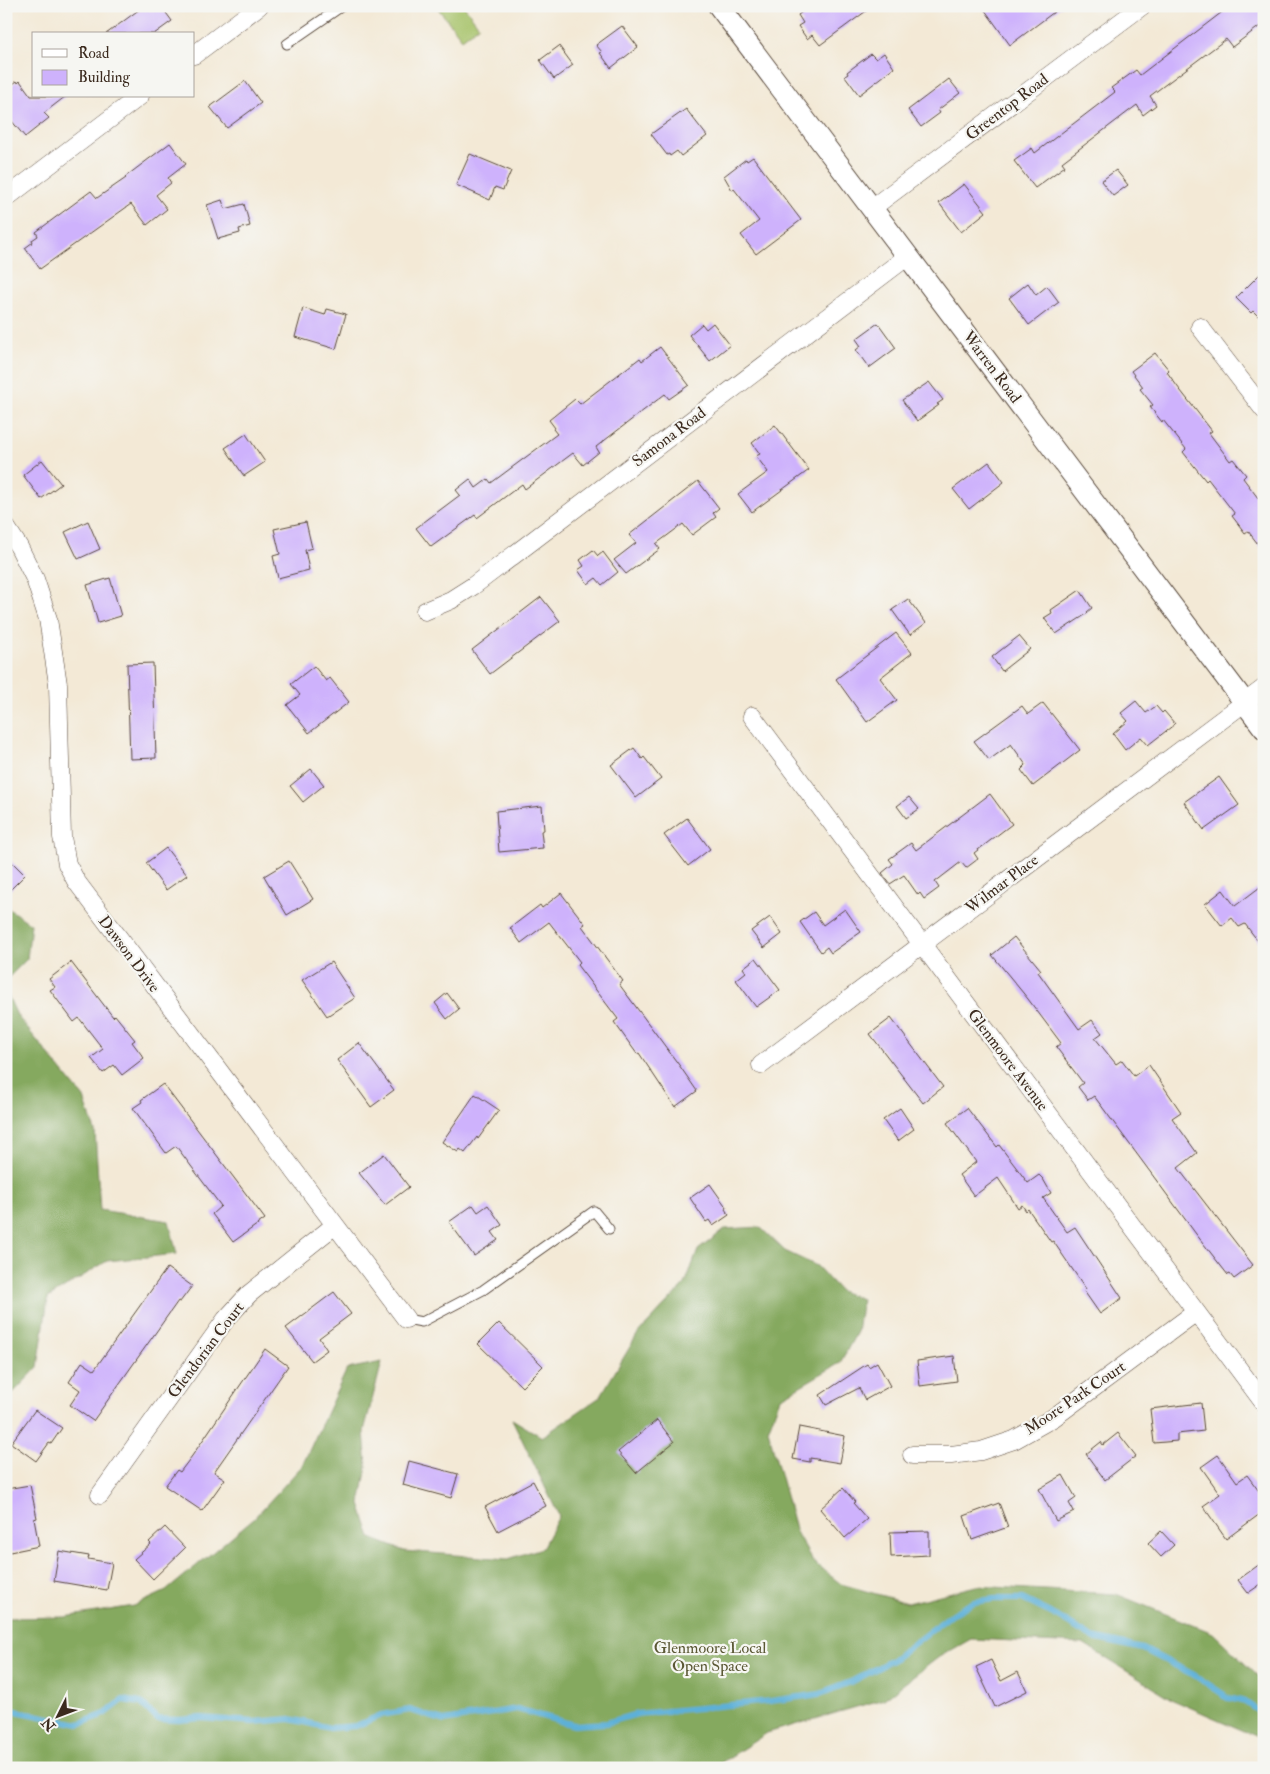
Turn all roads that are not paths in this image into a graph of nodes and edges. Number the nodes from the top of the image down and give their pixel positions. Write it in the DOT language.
graph roads {
  1 [pos="259,6"];
  2 [pos="342,6"];
  3 [pos="719,6"];
  4 [pos="1142,6"];
  5 [pos="287,44"];
  6 [pos="195,55"];
  7 [pos="137,98"];
  8 [pos="6,198"];
  9 [pos="872,208"];
  10 [pos="908,256"];
  11 [pos="1200,327"];
  12 [pos="1264,410"];
  13 [pos="6,528"];
  14 [pos="425,611"];
  15 [pos="1264,688"];
  16 [pos="1244,702"];
  17 [pos="752,716"];
  18 [pos="1264,728"];
  19 [pos="922,944"];
  20 [pos="761,1065"];
  21 [pos="335,1225"];
  22 [pos="609,1229"];
  23 [pos="1196,1312"];
  24 [pos="406,1319"];
  25 [pos="1264,1403"];
  26 [pos="912,1455"];
  27 [pos="100,1495"];
  1 -- 6 [label="street"];
  2 -- 5 [label="lane"];
  3 -- 9 [label="street, Warren Road"];
  4 -- 9 [label="street, Greentop Road"];
  7 -- 8 [label="street"];
  9 -- 10 [label="street, Warren Road"];
  10 -- 14 [label="street, Samona Road"];
  10 -- 16 [label="street, Warren Road"];
  11 -- 12 [label="street"];
  13 -- 21 [label="street, Dawson Drive"];
  15 -- 16 [label="street, Wilmar Place"];
  16 -- 18 [label="street, Warren Road"];
  16 -- 19 [label="street, Wilmar Place"];
  17 -- 19 [label="street, Glenmoore Avenue"];
  19 -- 20 [label="street, Wilmar Place"];
  19 -- 23 [label="street, Glenmoore Avenue"];
  21 -- 24 [label="street, Dawson Drive"];
  21 -- 27 [label="street, Glendorian Court"];
  22 -- 24 [label="lane"];
  23 -- 25 [label="street, Glenmoore Avenue"];
  23 -- 26 [label="street, Moore Park Court"];
}
